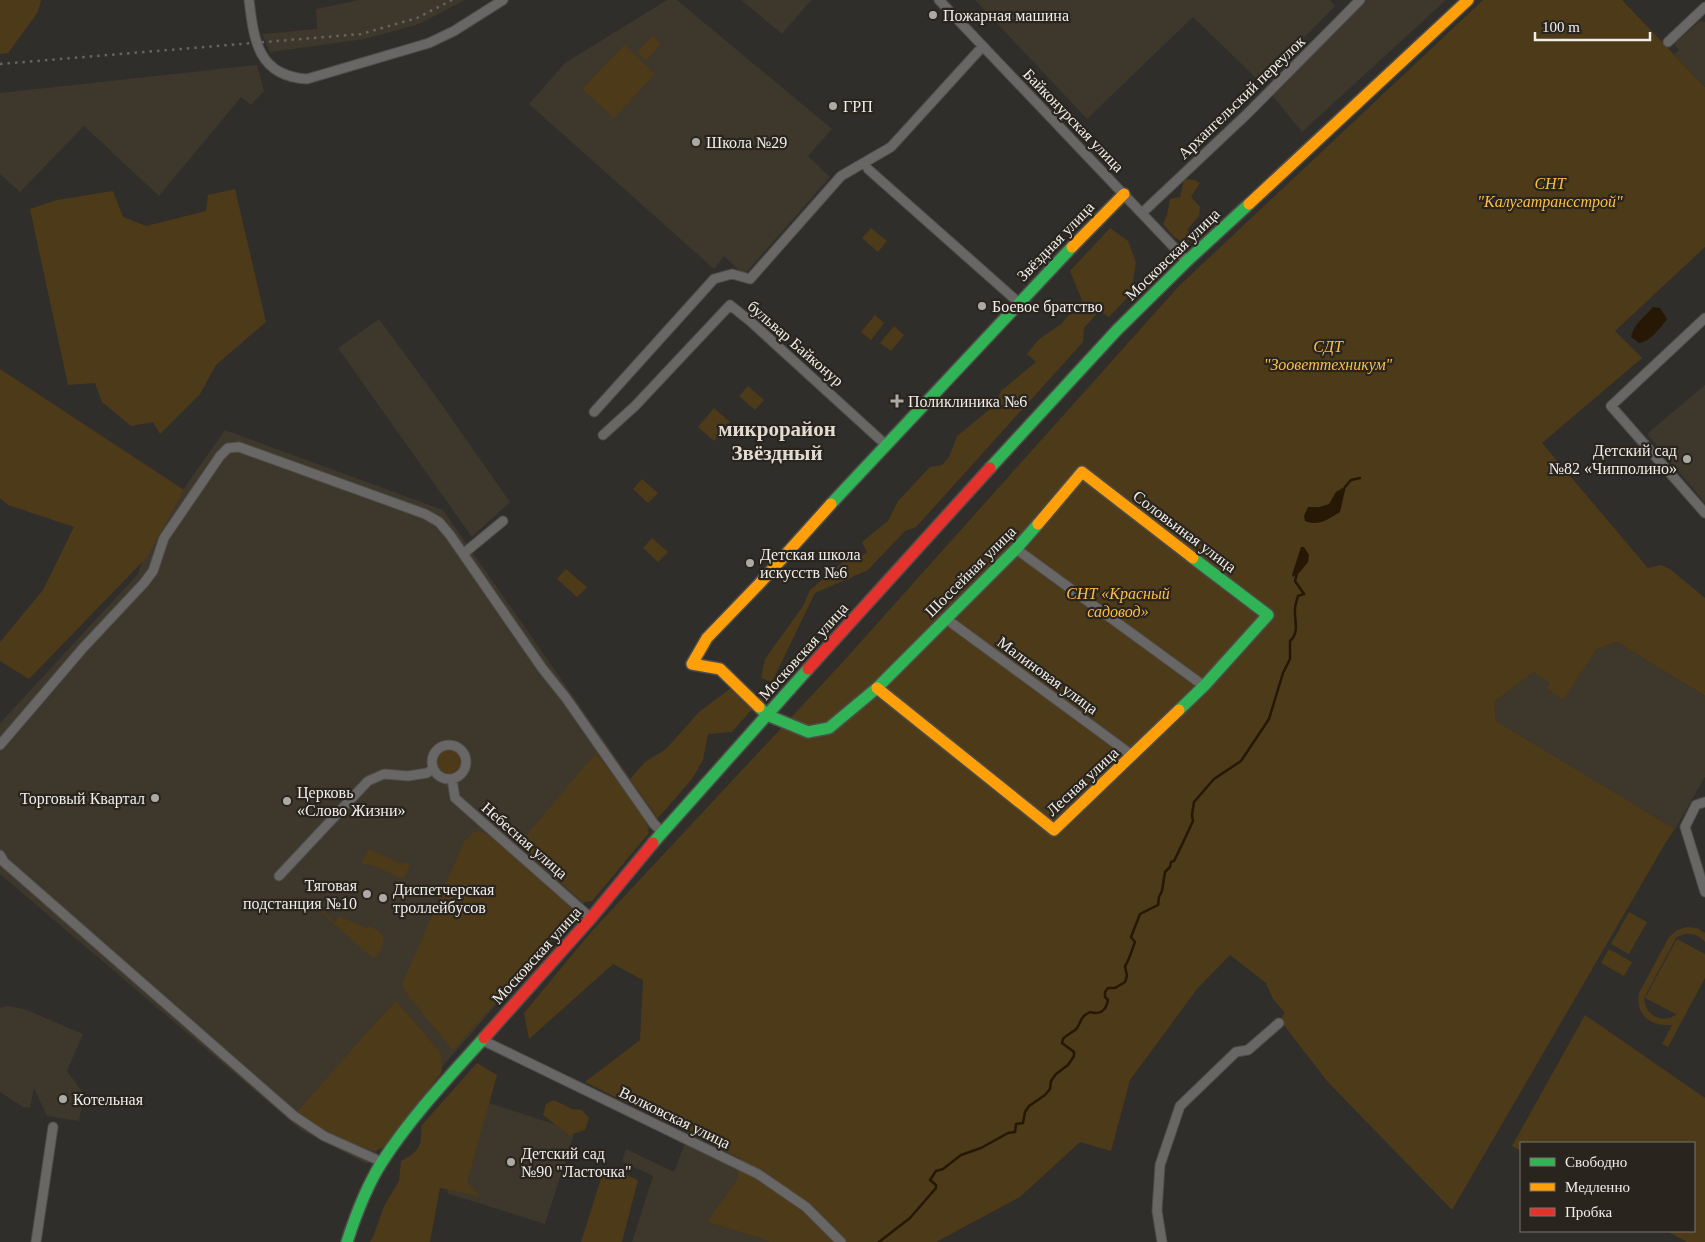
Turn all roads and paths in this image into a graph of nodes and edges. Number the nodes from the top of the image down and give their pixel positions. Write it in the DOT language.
graph roads {
  1 [pos="249,0"];
  2 [pos="503,0"];
  3 [pos="939,0"];
  4 [pos="1360,0"];
  5 [pos="1468,0"];
  6 [pos="1705,7"];
  7 [pos="1668,42"];
  8 [pos="983,46"];
  9 [pos="868,169"];
  10 [pos="1124,194"];
  11 [pos="1142,214"];
  12 [pos="1187,261"];
  13 [pos="1018,302"];
  14 [pos="1705,318"];
  15 [pos="594,412"];
  16 [pos="603,435"];
  17 [pos="886,445"];
  18 [pos="1082,472"];
  19 [pos="1705,513"];
  20 [pos="504,521"];
  21 [pos="1016,549"];
  22 [pos="463,554"];
  23 [pos="1268,615"];
  24 [pos="945,618"];
  25 [pos="1204,686"];
  26 [pos="877,688"];
  27 [pos="767,715"];
  28 [pos="0,745"];
  29 [pos="1133,756"];
  30 [pos="433,769"];
  31 [pos="452,779"];
  32 [pos="1705,802"];
  33 [pos="662,832"];
  34 [pos="0,855"];
  35 [pos="279,876"];
  36 [pos="1705,892"];
  37 [pos="591,918"];
  38 [pos="1279,1023"];
  39 [pos="482,1040"];
  40 [pos="53,1127"];
  41 [pos="382,1162"];
  42 [pos="36,1242"];
  43 [pos="347,1242"];
  44 [pos="841,1242"];
  45 [pos="1162,1242"];
  1 -- 2 [label="street"];
  3 -- 8 [label="street, Байконурская улица"];
  4 -- 11 [label="street, Архангельский переулок"];
  5 -- 12 [label="street, Московская улица"];
  6 -- 7 [label="street"];
  8 -- 10 [label="street, Байконурская улица"];
  8 -- 15 [label="street"];
  9 -- 13 [label="street"];
  10 -- 11 [label="street, Байконурская улица"];
  10 -- 13 [label="street, Звёздная улица"];
  11 -- 12 [label="street, Байконурская улица"];
  12 -- 27 [label="street, Московская улица"];
  13 -- 17 [label="street, Звёздная улица"];
  14 -- 19 [label="street"];
  16 -- 17 [label="street, бульвар Байконур"];
  17 -- 27 [label="street, Звёздная улица"];
  18 -- 21 [label="street, Шоссейная улица"];
  18 -- 23 [label="street, Соловьиная улица"];
  20 -- 22 [label="street"];
  21 -- 24 [label="street, Шоссейная улица"];
  21 -- 25 [label="street"];
  22 -- 28 [label="street"];
  22 -- 33 [label="street"];
  23 -- 25 [label="street, Лесная улица"];
  24 -- 26 [label="street, Шоссейная улица"];
  24 -- 29 [label="street, Малиновая улица"];
  25 -- 29 [label="street, Лесная улица"];
  26 -- 27 [label="street, Шоссейная улица"];
  26 -- 29 [label="street, Лесная улица"];
  27 -- 33 [label="street, Московская улица"];
  30 -- 31 [label="street"];
  30 -- 31 [label="street"];
  30 -- 35 [label="street"];
  31 -- 37 [label="street, Небесная улица"];
  32 -- 36 [label="street"];
  33 -- 37 [label="street, Московская улица"];
  34 -- 41 [label="street"];
  37 -- 39 [label="street, Московская улица"];
  38 -- 45 [label="street"];
  39 -- 41 [label="street, Московская улица"];
  39 -- 44 [label="street, Волковская улица"];
  40 -- 42 [label="street"];
  41 -- 43 [label="street, Московская улица"];
}
